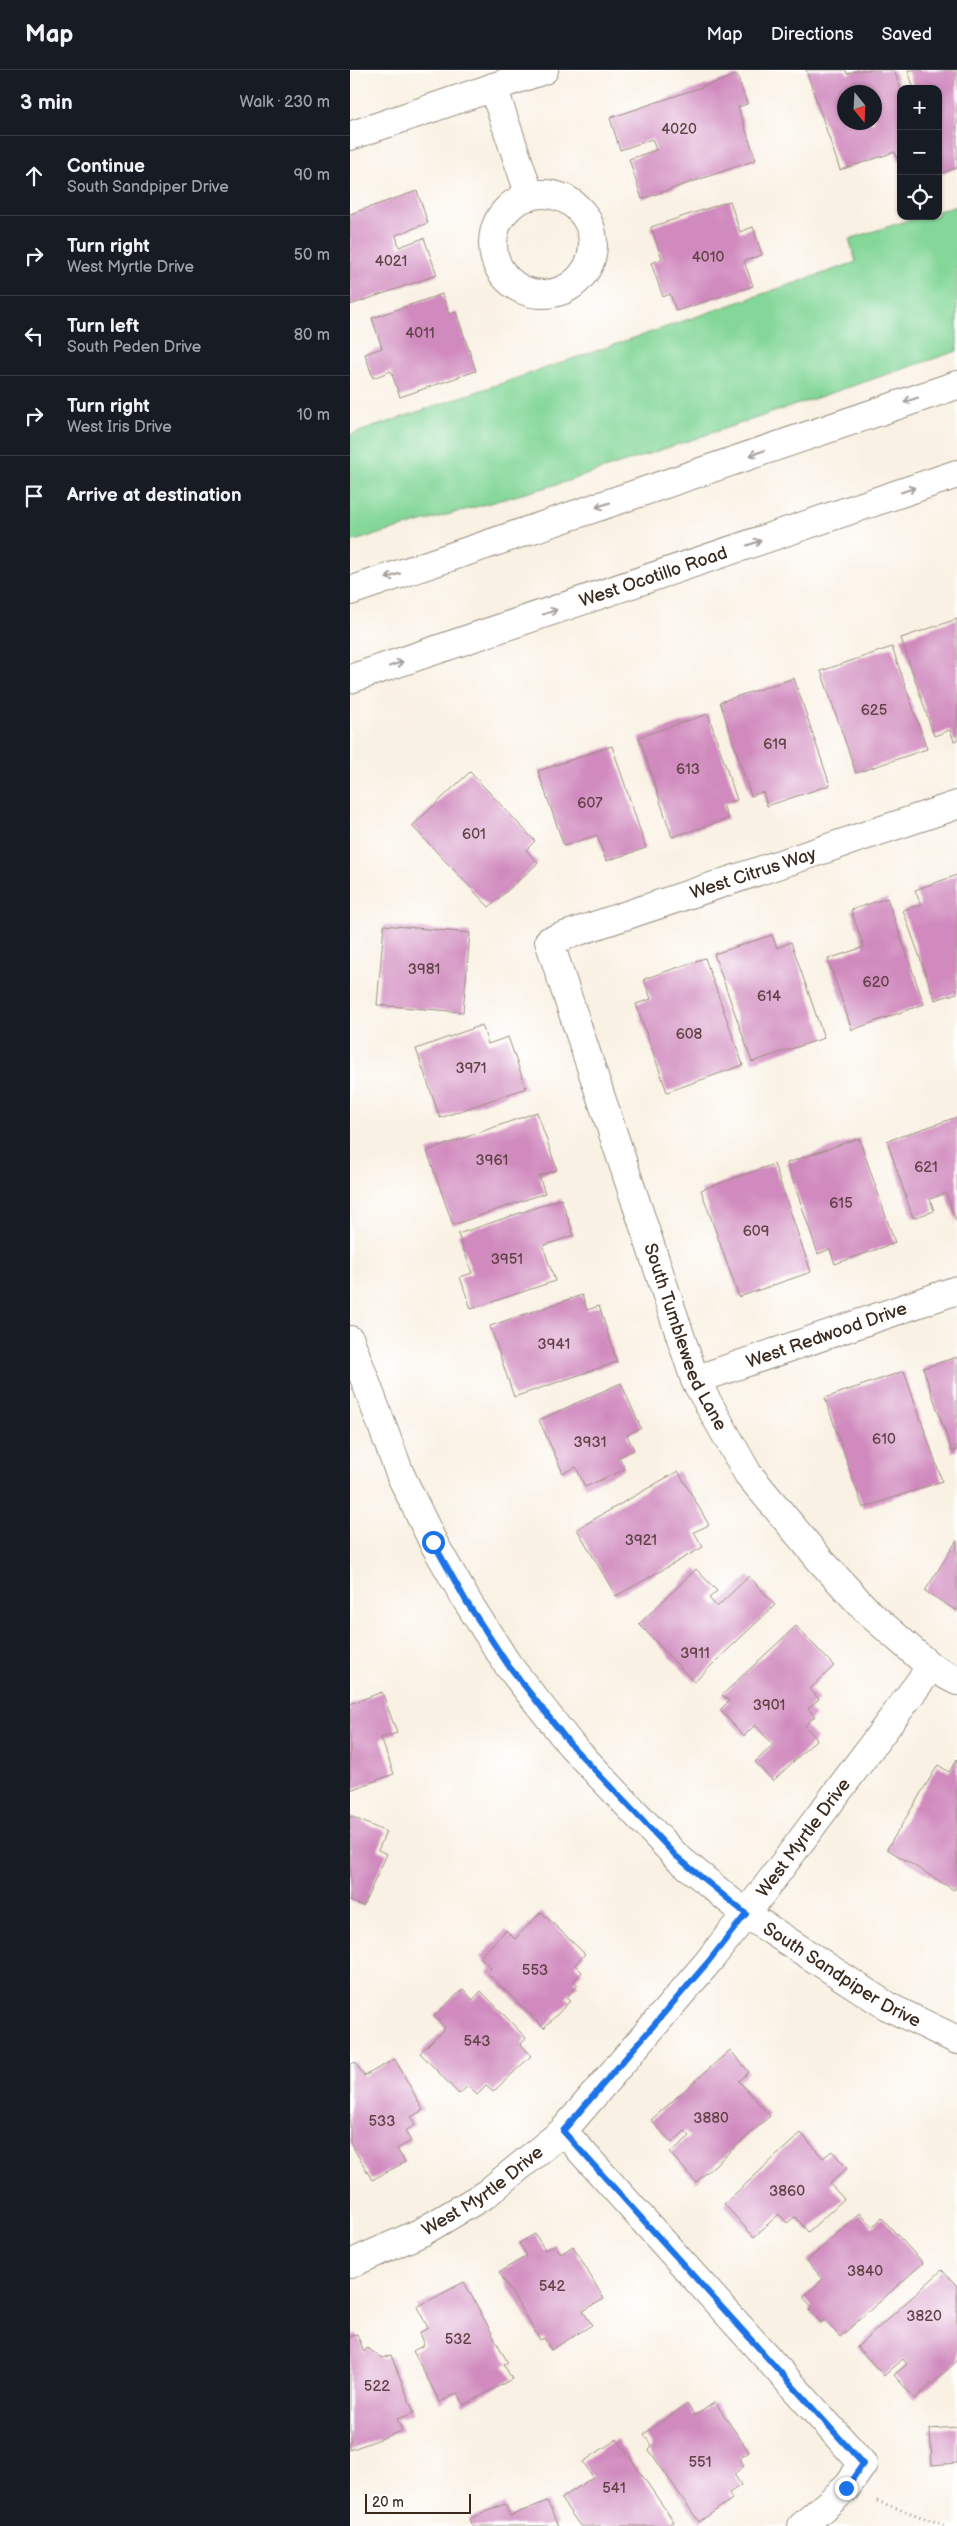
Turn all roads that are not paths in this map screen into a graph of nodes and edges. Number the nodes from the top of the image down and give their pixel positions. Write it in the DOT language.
graph roads {
  1 [pos="544,70"];
  2 [pos="493,87"];
  3 [pos="350,136"];
  4 [pos="530,196"];
  5 [pos="957,385"];
  6 [pos="957,474"];
  7 [pos="350,590"];
  8 [pos="350,679"];
  9 [pos="957,805"];
  10 [pos="549,942"];
  11 [pos="957,1290"];
  12 [pos="350,1340"];
  13 [pos="695,1380"];
  14 [pos="931,1667"];
  15 [pos="957,1681"];
  16 [pos="746,1914"];
  17 [pos="957,2040"];
  18 [pos="563,2131"];
  19 [pos="350,2264"];
  20 [pos="802,2526"];
  1 -- 2 [label="street"];
  2 -- 3 [label="street"];
  2 -- 4 [label="street"];
  5 -- 7 [label="street, one-way"];
  8 -- 6 [label="street, West Ocotillo Road, one-way"];
  9 -- 10 [label="street, West Citrus Way"];
  10 -- 13 [label="street, South Tumbleweed Lane"];
  11 -- 13 [label="street, West Redwood Drive"];
  12 -- 16 [label="street, South Sandpiper Drive"];
  13 -- 14 [label="street, South Tumbleweed Lane"];
  14 -- 15 [label="street"];
  14 -- 16 [label="street, West Myrtle Drive"];
  16 -- 17 [label="street, South Sandpiper Drive"];
  16 -- 18 [label="street, West Myrtle Drive"];
  18 -- 19 [label="street, West Myrtle Drive"];
  18 -- 20 [label="street"];
}
